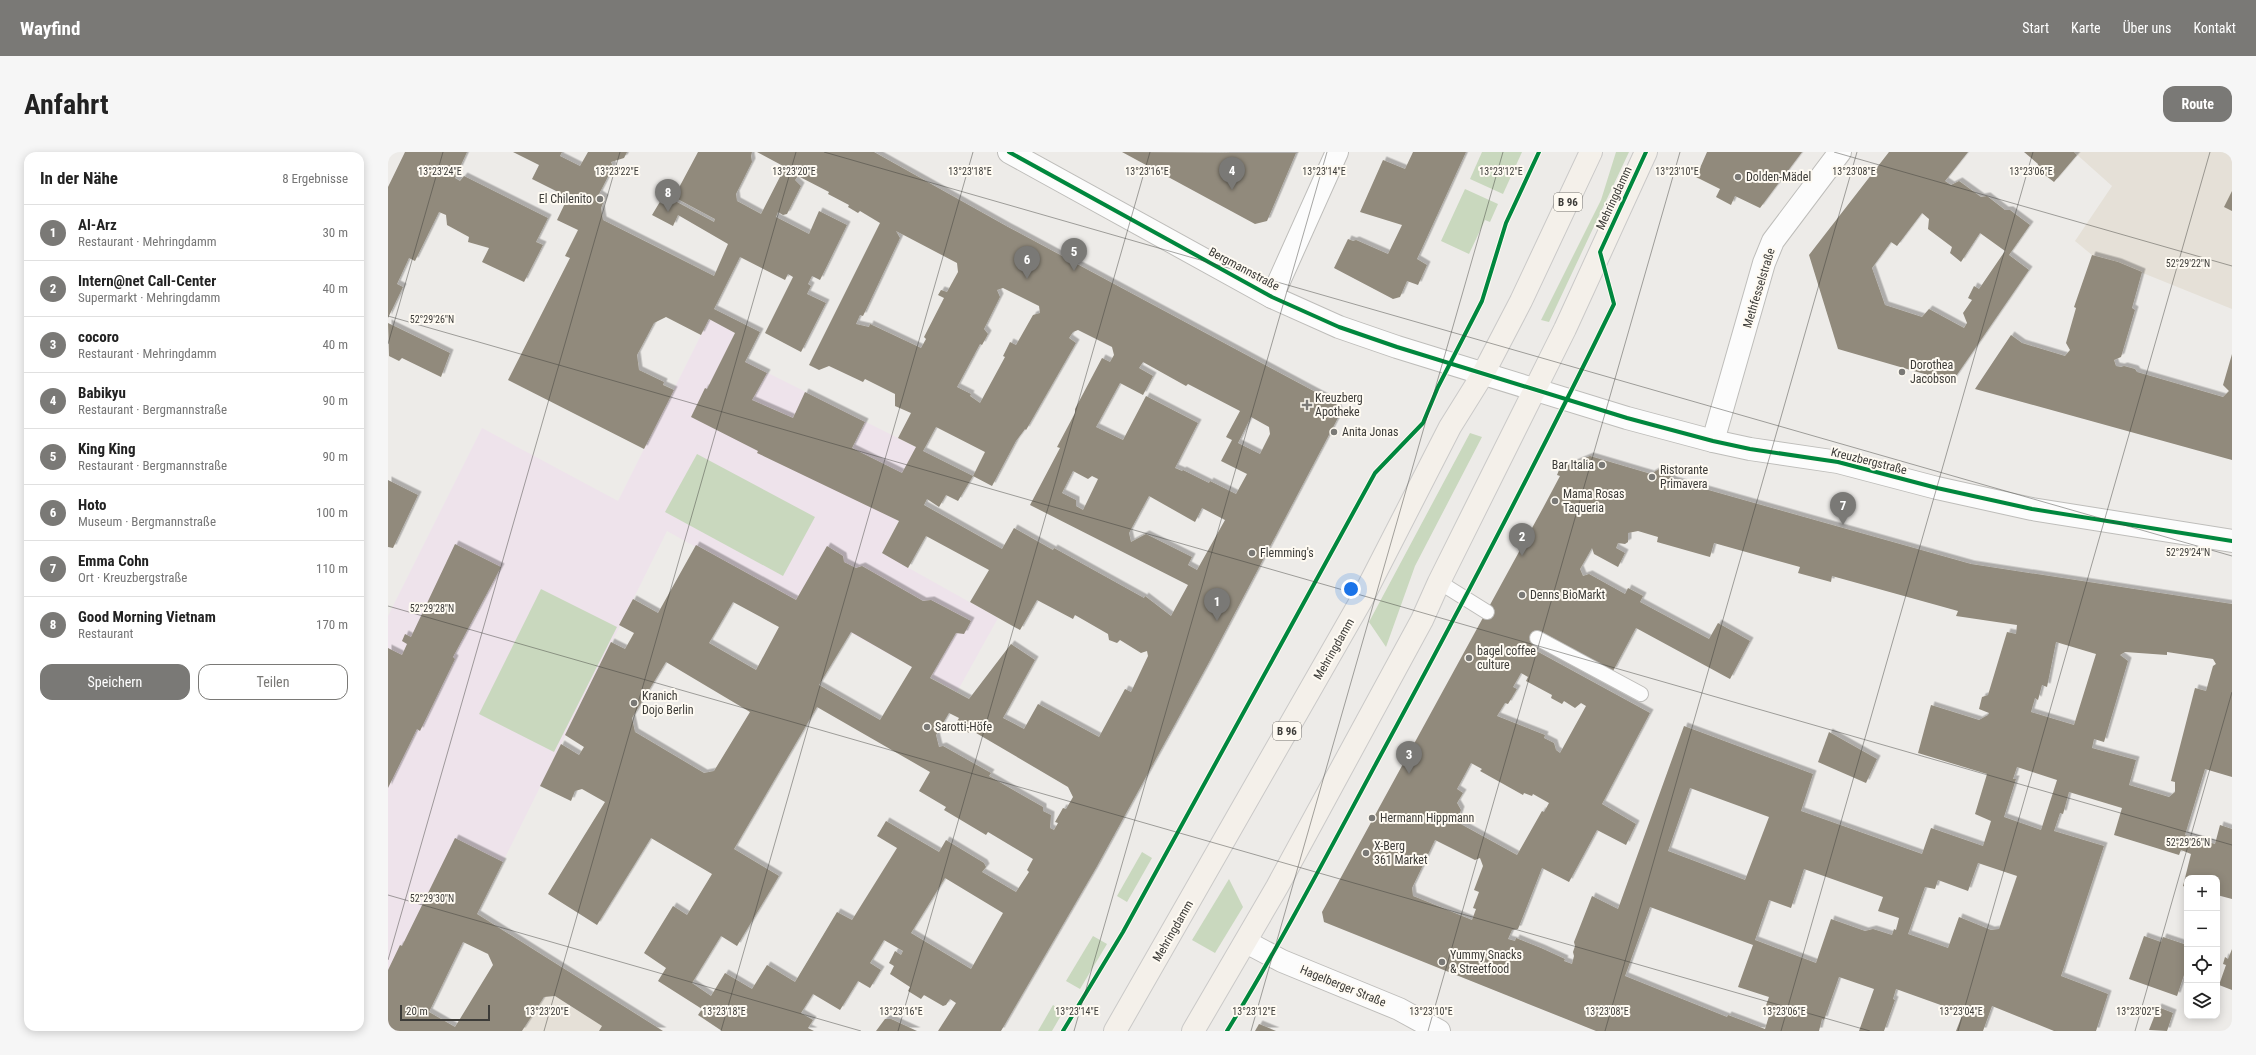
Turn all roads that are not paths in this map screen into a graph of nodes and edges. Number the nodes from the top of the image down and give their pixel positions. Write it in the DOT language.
graph roads {
  1 [pos="1009,152"];
  2 [pos="1337,152"];
  3 [pos="1590,152"];
  4 [pos="1646,152"];
  5 [pos="1840,152"];
  6 [pos="1272,297"];
  7 [pos="1482,374"];
  8 [pos="1535,389"];
  9 [pos="1713,441"];
  10 [pos="2232,541"];
  11 [pos="1439,582"];
  12 [pos="1487,612"];
  13 [pos="1537,638"];
  14 [pos="1641,694"];
  15 [pos="1246,942"];
  16 [pos="1115,1031"];
  17 [pos="1193,1031"];
  18 [pos="1440,1031"];
  1 -- 6 [label="street, Bergmannstraße"];
  2 -- 6 [label="street"];
  3 -- 7 [label="main road, Mehringdamm / B 96"];
  4 -- 8 [label="main road, Mehringdamm"];
  5 -- 9 [label="street, Methfesselstraße"];
  6 -- 7 [label="street, Bergmannstraße"];
  7 -- 8 [label="street, Kreuzbergstraße"];
  7 -- 16 [label="main road, Mehringdamm / B 96"];
  8 -- 9 [label="street, Kreuzbergstraße"];
  8 -- 11 [label="main road, Mehringdamm"];
  9 -- 10 [label="street, Kreuzbergstraße"];
  11 -- 12 [label="lane"];
  11 -- 15 [label="main road, Mehringdamm"];
  13 -- 14 [label="lane"];
  15 -- 17 [label="main road, Mehringdamm"];
  15 -- 18 [label="street, Hagelberger Straße"];
}
